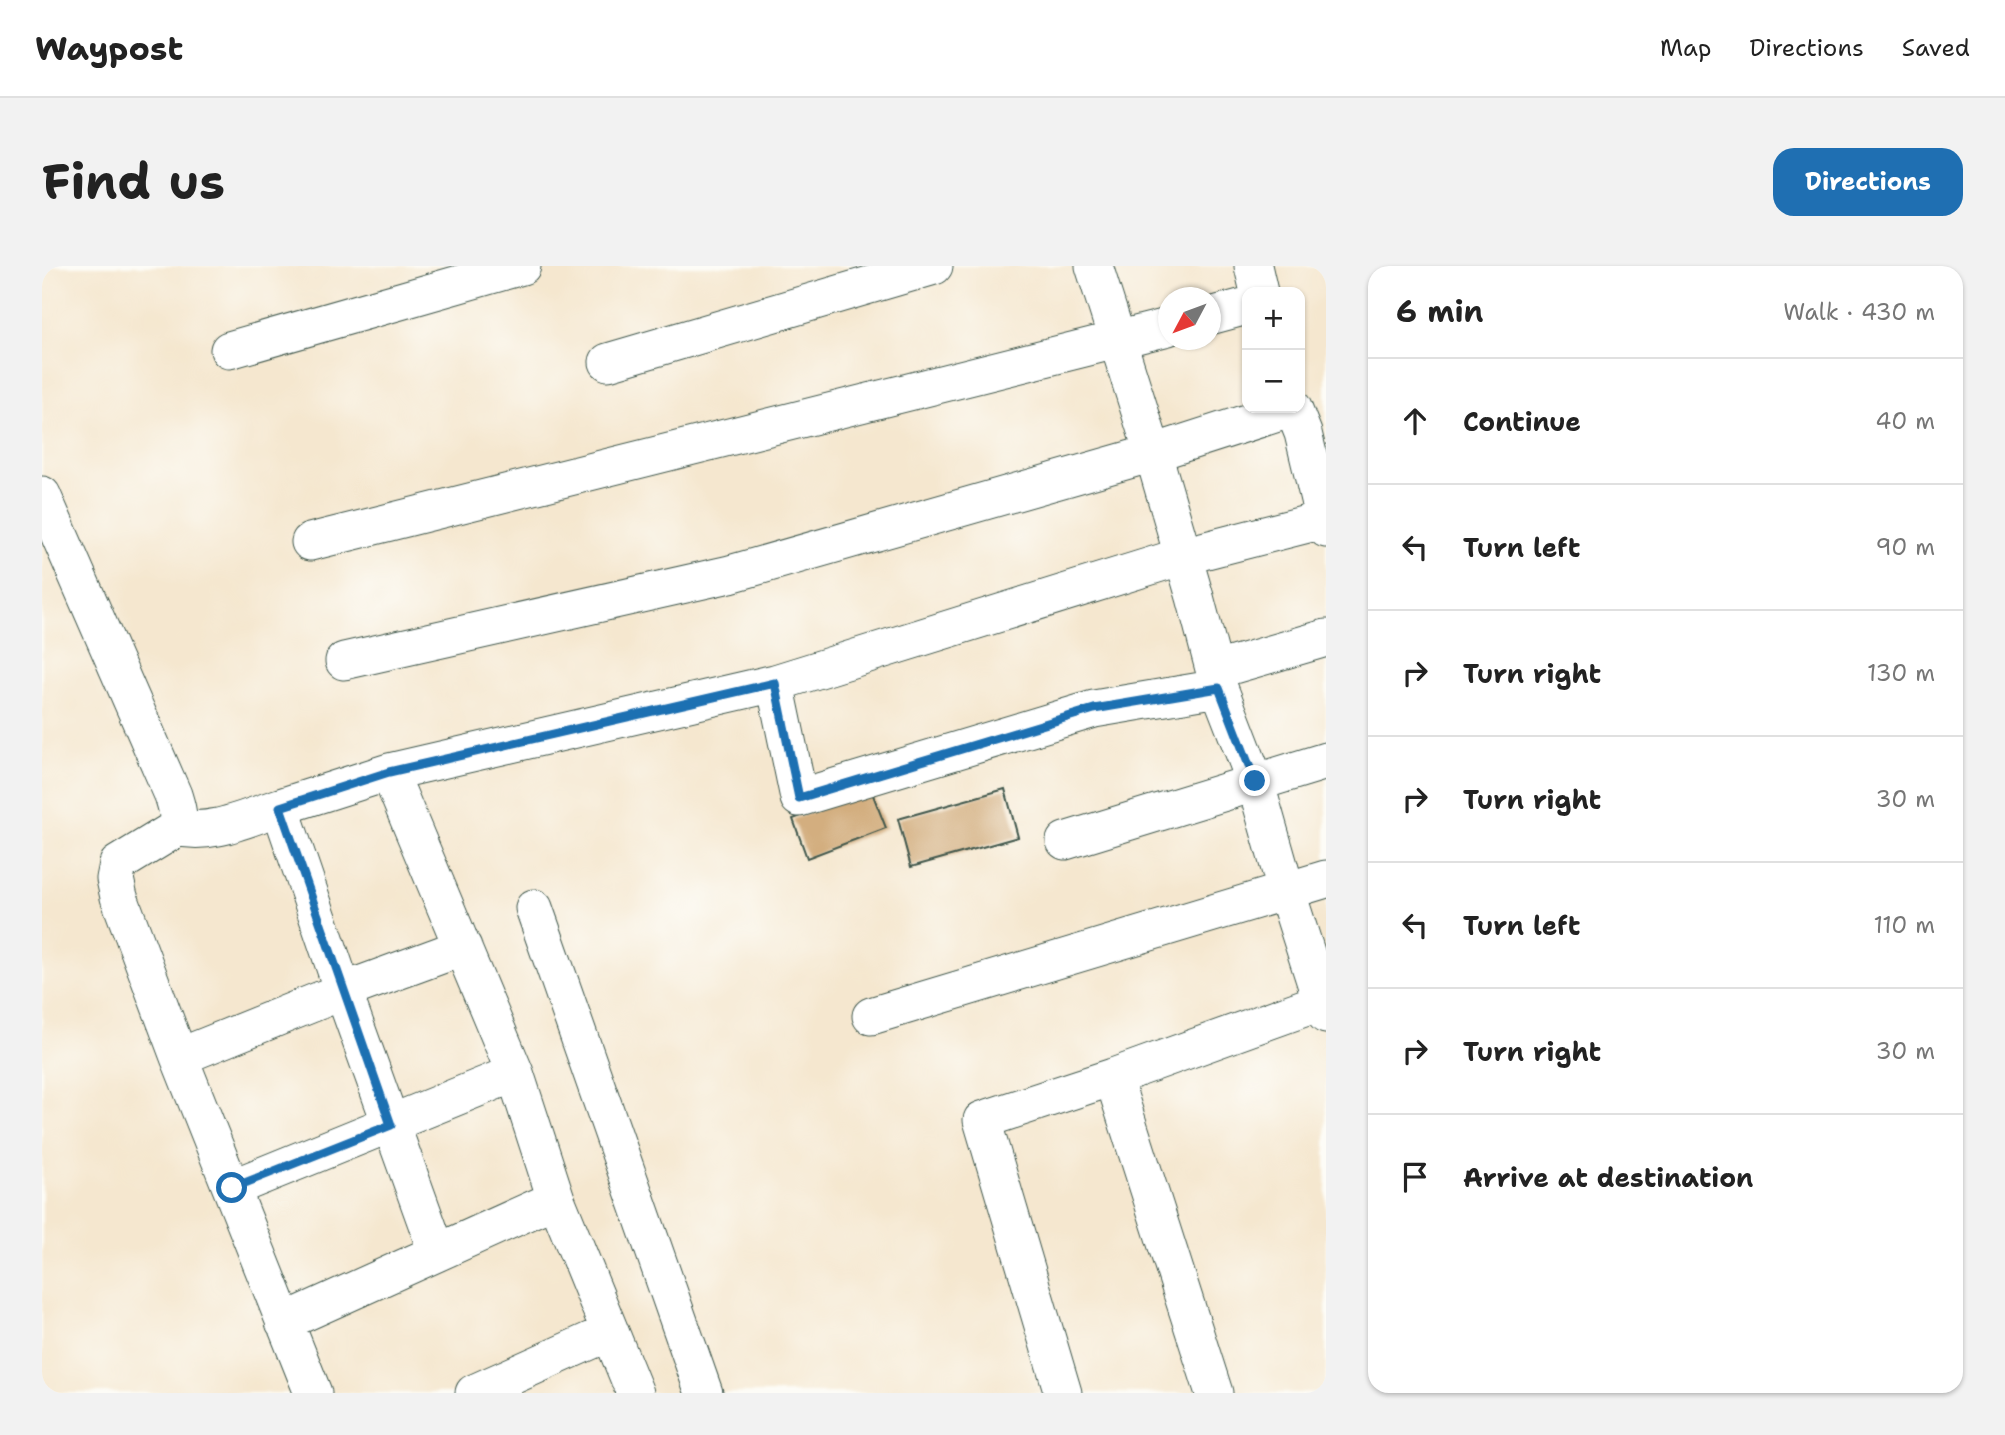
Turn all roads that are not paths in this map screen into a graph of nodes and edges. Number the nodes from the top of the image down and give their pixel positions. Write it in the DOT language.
graph roads {
  1 [pos="522,266"];
  2 [pos="934,266"];
  3 [pos="1094,266"];
  4 [pos="1253,266"];
  5 [pos="1258,287"];
  6 [pos="1242,307"];
  7 [pos="1221,313"];
  8 [pos="1158,330"];
  9 [pos="1117,341"];
  10 [pos="229,350"];
  11 [pos="608,362"];
  12 [pos="1304,419"];
  13 [pos="1153,453"];
  14 [pos="42,495"];
  15 [pos="1324,524"];
  16 [pos="310,542"];
  17 [pos="1182,556"];
  18 [pos="1326,638"];
  19 [pos="344,661"];
  20 [pos="1217,679"];
  21 [pos="775,683"];
  22 [pos="1326,761"];
  23 [pos="389,772"];
  24 [pos="1255,781"];
  25 [pos="280,807"];
  26 [pos="176,827"];
  27 [pos="1065,841"];
  28 [pos="1326,879"];
  29 [pos="1286,890"];
  30 [pos="534,908"];
  31 [pos="463,947"];
  32 [pos="343,991"];
  33 [pos="1325,1005"];
  34 [pos="871,1016"];
  35 [pos="179,1057"];
  36 [pos="515,1073"];
  37 [pos="1113,1077"];
  38 [pos="391,1125"];
  39 [pos="232,1188"];
  40 [pos="556,1199"];
  41 [pos="437,1252"];
  42 [pos="284,1322"];
  43 [pos="610,1332"];
  44 [pos="313,1393"];
  45 [pos="474,1393"];
  46 [pos="635,1393"];
  47 [pos="704,1393"];
  48 [pos="1063,1393"];
  49 [pos="1214,1393"];
  1 -- 10 [label="street"];
  2 -- 11 [label="street"];
  3 -- 9 [label="street"];
  4 -- 5 [label="street"];
  6 -- 7 [label="street"];
  8 -- 9 [label="street"];
  9 -- 13 [label="street"];
  9 -- 16 [label="street"];
  12 -- 13 [label="street"];
  12 -- 15 [label="street"];
  13 -- 17 [label="street"];
  13 -- 19 [label="street"];
  14 -- 26 [label="street"];
  15 -- 17 [label="street"];
  17 -- 20 [label="street"];
  17 -- 21 [label="street"];
  18 -- 20 [label="street"];
  20 -- 21 [label="street"];
  20 -- 24 [label="street"];
  21 -- 23 [label="street"];
  22 -- 24 [label="street"];
  23 -- 25 [label="street"];
  23 -- 31 [label="street"];
  24 -- 27 [label="street"];
  24 -- 29 [label="street"];
  25 -- 26 [label="street"];
  25 -- 32 [label="street"];
  26 -- 35 [label="street"];
  28 -- 29 [label="street"];
  29 -- 33 [label="street"];
  29 -- 34 [label="street"];
  30 -- 47 [label="street"];
  31 -- 32 [label="street"];
  31 -- 36 [label="street"];
  32 -- 35 [label="street"];
  32 -- 38 [label="street"];
  33 -- 37 [label="street"];
  35 -- 39 [label="street"];
  36 -- 38 [label="street"];
  36 -- 40 [label="street"];
  37 -- 48 [label="street"];
  37 -- 49 [label="street"];
  38 -- 39 [label="street"];
  38 -- 41 [label="street"];
  39 -- 42 [label="street"];
  40 -- 41 [label="street"];
  40 -- 43 [label="street"];
  41 -- 42 [label="street"];
  42 -- 44 [label="street"];
  43 -- 45 [label="street"];
  43 -- 46 [label="street"];
}
